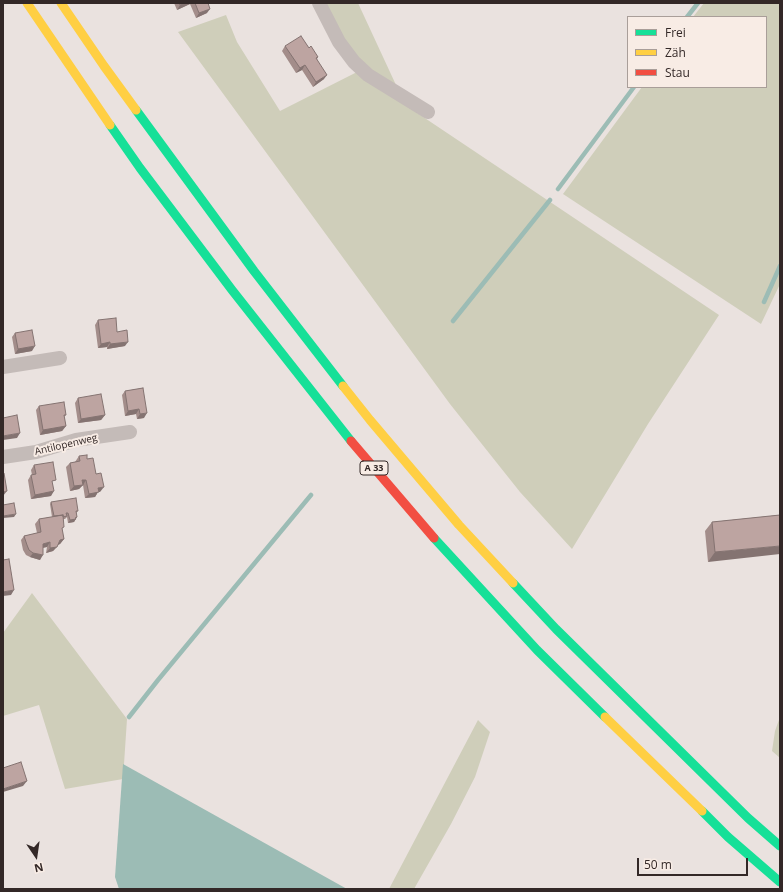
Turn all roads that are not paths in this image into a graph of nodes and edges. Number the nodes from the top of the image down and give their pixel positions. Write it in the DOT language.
graph roads {
  1 [pos="27,3"];
  2 [pos="61,3"];
  3 [pos="319,3"];
  4 [pos="428,112"];
  5 [pos="60,358"];
  6 [pos="3,367"];
  7 [pos="130,432"];
  8 [pos="3,457"];
  9 [pos="780,846"];
  10 [pos="780,882"];
  1 -- 10 [label="highway, A 33"];
  2 -- 9 [label="highway, A 33"];
  3 -- 4 [label="street"];
  5 -- 6 [label="street"];
  7 -- 8 [label="street, Antilopenweg"];
}
